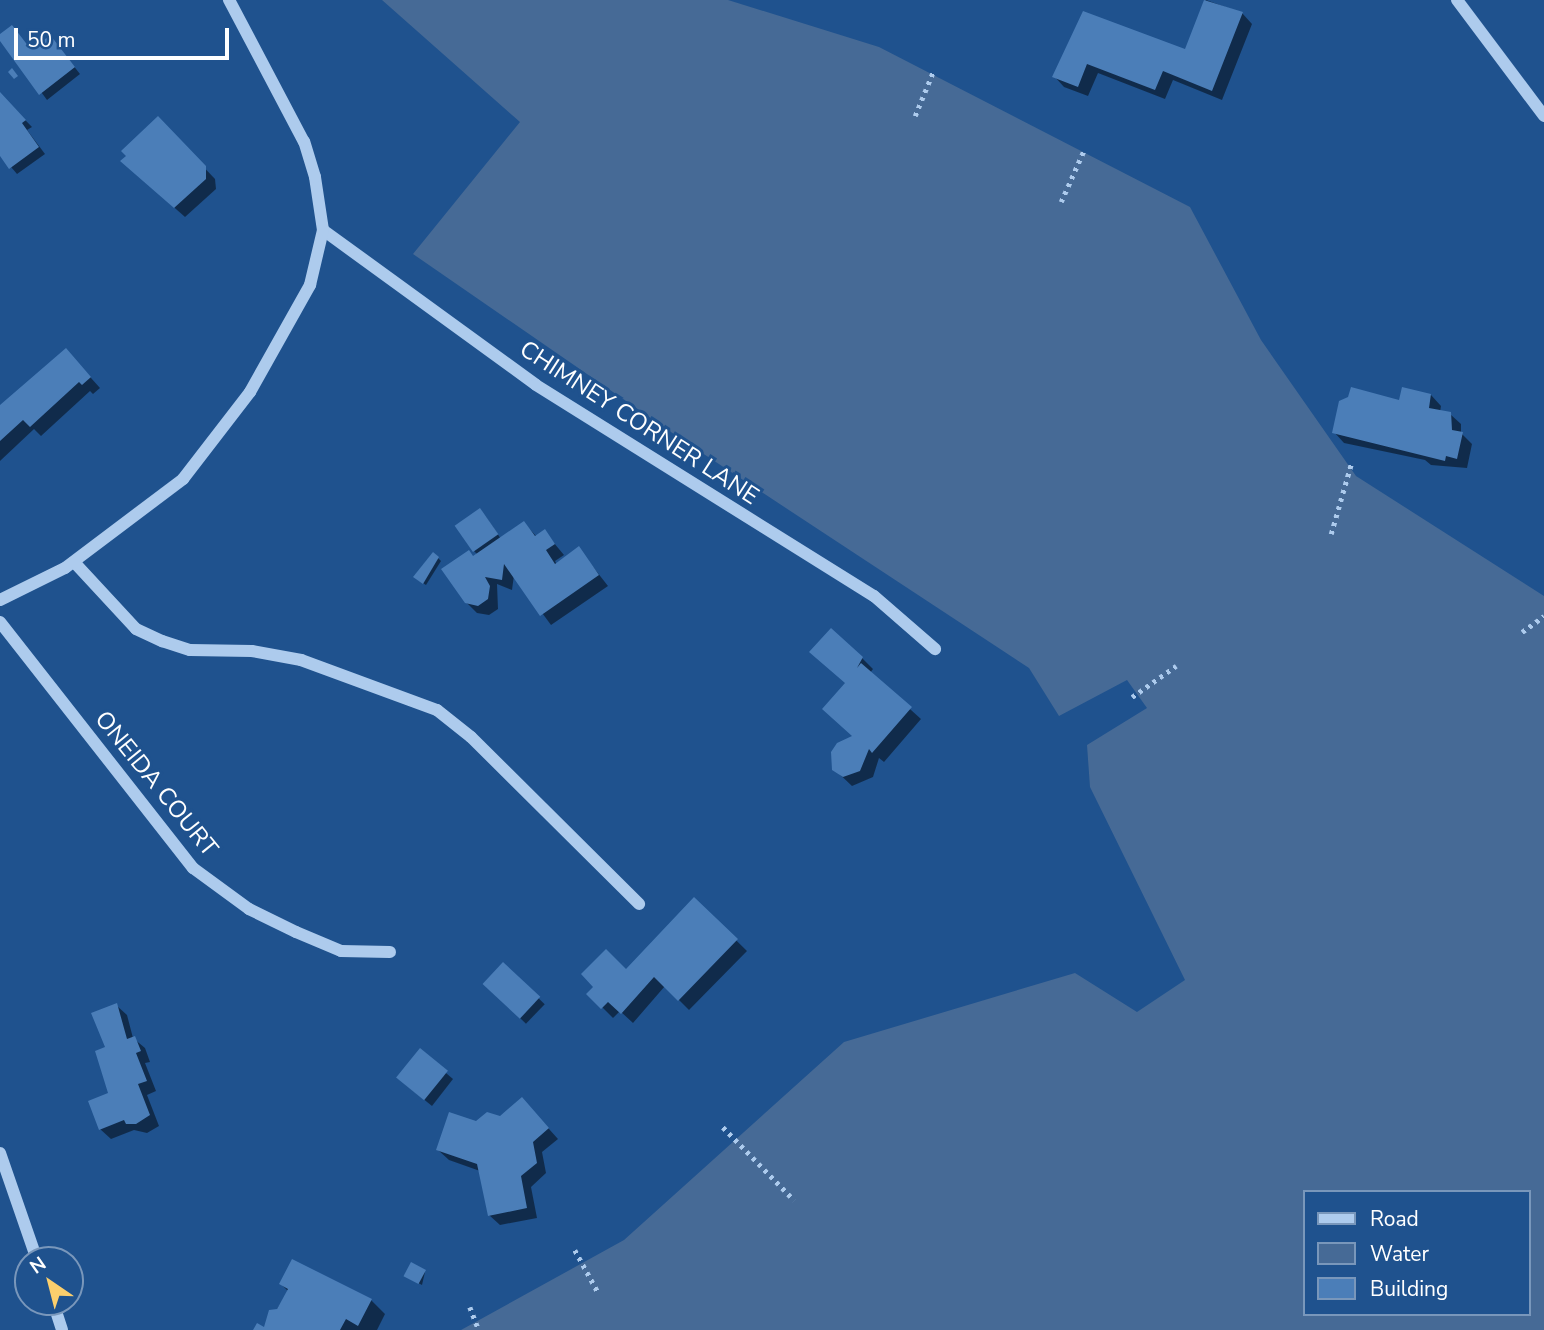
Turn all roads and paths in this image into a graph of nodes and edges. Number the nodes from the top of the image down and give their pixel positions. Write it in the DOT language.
graph roads {
  1 [pos="229,0"];
  2 [pos="1457,0"];
  3 [pos="933,72"];
  4 [pos="1543,113"];
  5 [pos="915,116"];
  6 [pos="1084,150"];
  7 [pos="1061,202"];
  8 [pos="323,230"];
  9 [pos="1352,461"];
  10 [pos="1331,534"];
  11 [pos="74,562"];
  12 [pos="0,600"];
  13 [pos="1544,616"];
  14 [pos="0,622"];
  15 [pos="1522,632"];
  16 [pos="935,649"];
  17 [pos="1176,666"];
  18 [pos="1132,697"];
  19 [pos="639,904"];
  20 [pos="390,953"];
  21 [pos="723,1127"];
  22 [pos="0,1153"];
  23 [pos="794,1200"];
  24 [pos="32,1246"];
  25 [pos="575,1250"];
  26 [pos="599,1294"];
  27 [pos="470,1307"];
  28 [pos="479,1330"];
  1 -- 8 [label="street"];
  2 -- 4 [label="street"];
  3 -- 5 [label="path"];
  6 -- 7 [label="path"];
  8 -- 11 [label="street"];
  8 -- 16 [label="street, CHIMNEY CORNER LANE"];
  9 -- 10 [label="path"];
  11 -- 12 [label="street"];
  11 -- 19 [label="street"];
  13 -- 15 [label="path"];
  14 -- 20 [label="street, ONEIDA COURT"];
  17 -- 18 [label="path"];
  21 -- 23 [label="path"];
  22 -- 24 [label="street"];
  25 -- 26 [label="path"];
  27 -- 28 [label="path"];
}
